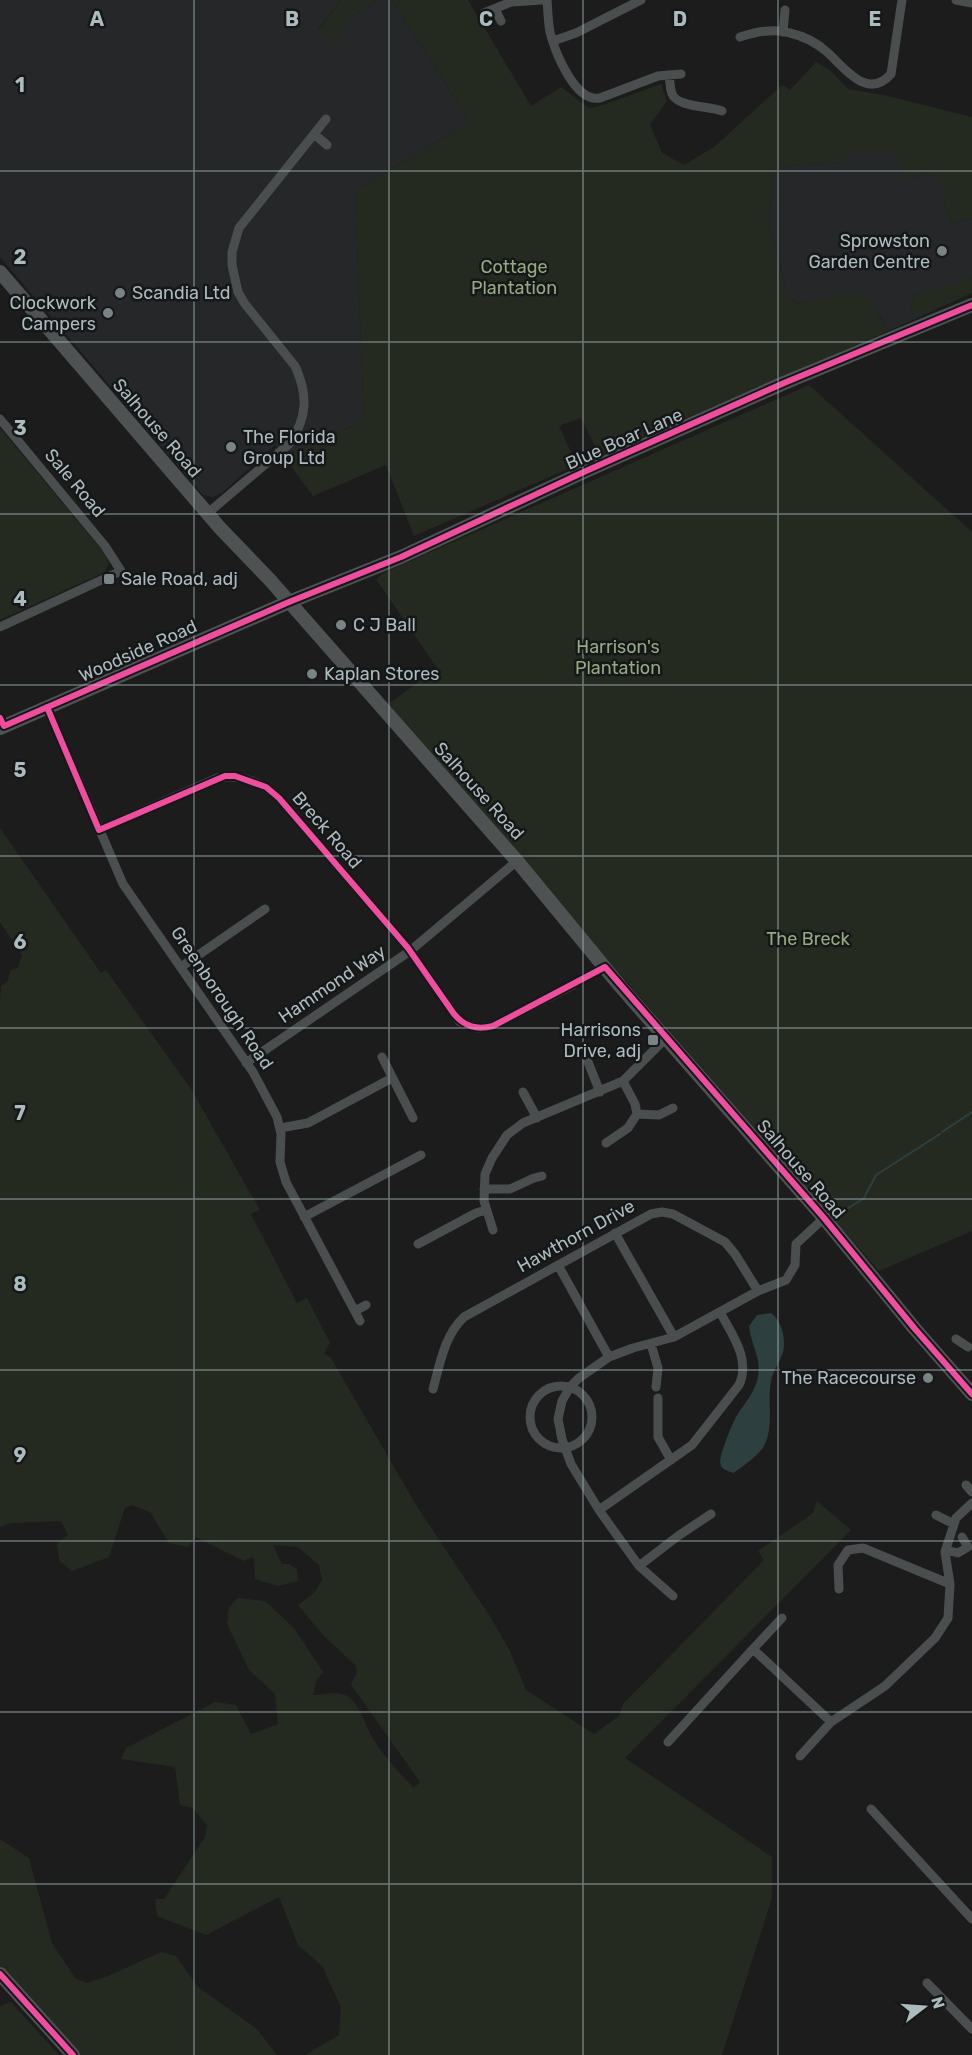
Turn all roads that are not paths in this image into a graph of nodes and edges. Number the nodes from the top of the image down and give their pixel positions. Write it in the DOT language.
graph roads {
  1 [pos="544,0"];
  2 [pos="641,0"];
  3 [pos="902,0"];
  4 [pos="957,0"];
  5 [pos="972,3"];
  6 [pos="495,9"];
  7 [pos="785,10"];
  8 [pos="484,13"];
  9 [pos="501,21"];
  10 [pos="783,32"];
  11 [pos="740,37"];
  12 [pos="553,41"];
  13 [pos="681,74"];
  14 [pos="669,75"];
  15 [pos="722,111"];
  16 [pos="326,119"];
  17 [pos="314,134"];
  18 [pos="327,145"];
  19 [pos="0,272"];
  20 [pos="972,304"];
  21 [pos="0,419"];
  22 [pos="208,513"];
  23 [pos="288,602"];
  24 [pos="0,627"];
  25 [pos="47,708"];
  26 [pos="1,724"];
  27 [pos="99,830"];
  28 [pos="518,861"];
  29 [pos="265,909"];
  30 [pos="410,951"];
  31 [pos="181,967"];
  32 [pos="555,980"];
  33 [pos="573,985"];
  34 [pos="560,991"];
  35 [pos="666,1038"];
  36 [pos="382,1057"];
  37 [pos="588,1062"];
  38 [pos="246,1063"];
  39 [pos="392,1078"];
  40 [pos="623,1081"];
  41 [pos="523,1092"];
  42 [pos="600,1092"];
  43 [pos="673,1108"];
  44 [pos="637,1114"];
  45 [pos="413,1118"];
  46 [pos="537,1118"];
  47 [pos="280,1128"];
  48 [pos="606,1143"];
  49 [pos="421,1155"];
  50 [pos="542,1176"];
  51 [pos="484,1189"];
  52 [pos="487,1214"];
  53 [pos="499,1214"];
  54 [pos="304,1217"];
  55 [pos="824,1218"];
  56 [pos="493,1230"];
  57 [pos="615,1233"];
  58 [pos="418,1244"];
  59 [pos="558,1265"];
  60 [pos="758,1291"];
  61 [pos="366,1305"];
  62 [pos="355,1311"];
  63 [pos="720,1312"];
  64 [pos="360,1322"];
  65 [pos="674,1337"];
  66 [pos="956,1339"];
  67 [pos="651,1344"];
  68 [pos="971,1345"];
  69 [pos="609,1357"];
  70 [pos="570,1387"];
  71 [pos="656,1387"];
  72 [pos="433,1389"];
  73 [pos="972,1394"];
  74 [pos="658,1398"];
  75 [pos="565,1448"];
  76 [pos="671,1460"];
  77 [pos="972,1503"];
  78 [pos="599,1510"];
  79 [pos="711,1514"];
  80 [pos="936,1515"];
  81 [pos="954,1524"];
  82 [pos="962,1537"];
  83 [pos="946,1550"];
  84 [pos="970,1550"];
  85 [pos="639,1566"];
  86 [pos="950,1584"];
  87 [pos="839,1588"];
  88 [pos="673,1596"];
  89 [pos="782,1618"];
  90 [pos="753,1649"];
  91 [pos="831,1722"];
  92 [pos="668,1742"];
  93 [pos="800,1756"];
  94 [pos="871,1809"];
  95 [pos="972,1919"];
  96 [pos="0,1974"];
  97 [pos="927,1983"];
  98 [pos="972,2029"];
  99 [pos="73,2055"];
  1 -- 6 [label="street"];
  1 -- 12 [label="street"];
  2 -- 12 [label="street"];
  3 -- 10 [label="street"];
  4 -- 5 [label="street"];
  6 -- 8 [label="street"];
  6 -- 9 [label="street"];
  7 -- 10 [label="street"];
  10 -- 11 [label="street"];
  12 -- 14 [label="street"];
  13 -- 14 [label="street"];
  14 -- 15 [label="street"];
  16 -- 17 [label="street"];
  17 -- 18 [label="street"];
  17 -- 22 [label="street"];
  19 -- 22 [label="street, Salhouse Road"];
  20 -- 23 [label="street, Blue Boar Lane"];
  21 -- 24 [label="street, Sale Road"];
  22 -- 23 [label="street, Salhouse Road"];
  23 -- 25 [label="street, Woodside Road"];
  23 -- 28 [label="street, Salhouse Road"];
  25 -- 26 [label="street, Woodside Road"];
  25 -- 27 [label="street, Greenborough Road"];
  27 -- 30 [label="street, Breck Road"];
  27 -- 31 [label="street, Greenborough Road"];
  28 -- 30 [label="street, Hammond Way"];
  28 -- 35 [label="street, Salhouse Road"];
  29 -- 31 [label="street"];
  30 -- 34 [label="street, Breck Road"];
  30 -- 38 [label="street, Hammond Way"];
  31 -- 38 [label="street, Greenborough Road"];
  32 -- 34 [label="street"];
  33 -- 34 [label="street"];
  35 -- 40 [label="street"];
  35 -- 55 [label="street, Salhouse Road"];
  36 -- 39 [label="street"];
  37 -- 42 [label="street"];
  38 -- 47 [label="street, Greenborough Road"];
  39 -- 45 [label="street"];
  39 -- 47 [label="street"];
  40 -- 42 [label="street"];
  40 -- 44 [label="street"];
  41 -- 46 [label="street"];
  42 -- 46 [label="street"];
  43 -- 44 [label="street"];
  44 -- 48 [label="street"];
  46 -- 51 [label="street"];
  47 -- 54 [label="street, Greenborough Road"];
  49 -- 54 [label="street"];
  50 -- 51 [label="street"];
  51 -- 52 [label="street"];
  52 -- 53 [label="street"];
  52 -- 56 [label="street"];
  52 -- 58 [label="street"];
  54 -- 62 [label="street, Greenborough Road"];
  55 -- 60 [label="street"];
  55 -- 73 [label="street, Salhouse Road"];
  57 -- 59 [label="street, Hawthorn Drive"];
  57 -- 60 [label="street, Hawthorn Drive"];
  57 -- 65 [label="street"];
  59 -- 69 [label="street"];
  59 -- 72 [label="street, Hawthorn Drive"];
  60 -- 63 [label="street"];
  61 -- 62 [label="street"];
  62 -- 64 [label="street, Greenborough Road"];
  63 -- 65 [label="street"];
  63 -- 76 [label="street"];
  65 -- 67 [label="street"];
  66 -- 68 [label="street"];
  67 -- 69 [label="street"];
  67 -- 71 [label="street"];
  69 -- 70 [label="street"];
  70 -- 75 [label="street"];
  70 -- 75 [label="street"];
  70 -- 75 [label="street"];
  74 -- 76 [label="street"];
  75 -- 78 [label="street"];
  76 -- 78 [label="street"];
  77 -- 81 [label="street"];
  78 -- 85 [label="street"];
  79 -- 85 [label="street"];
  80 -- 81 [label="street"];
  81 -- 83 [label="street"];
  82 -- 84 [label="street"];
  83 -- 84 [label="street"];
  83 -- 86 [label="street"];
  85 -- 88 [label="street"];
  86 -- 87 [label="street"];
  86 -- 91 [label="street"];
  89 -- 90 [label="street"];
  90 -- 91 [label="street"];
  90 -- 92 [label="street"];
  91 -- 93 [label="street"];
  94 -- 95 [label="street"];
  96 -- 99 [label="street"];
  97 -- 98 [label="street"];
}
